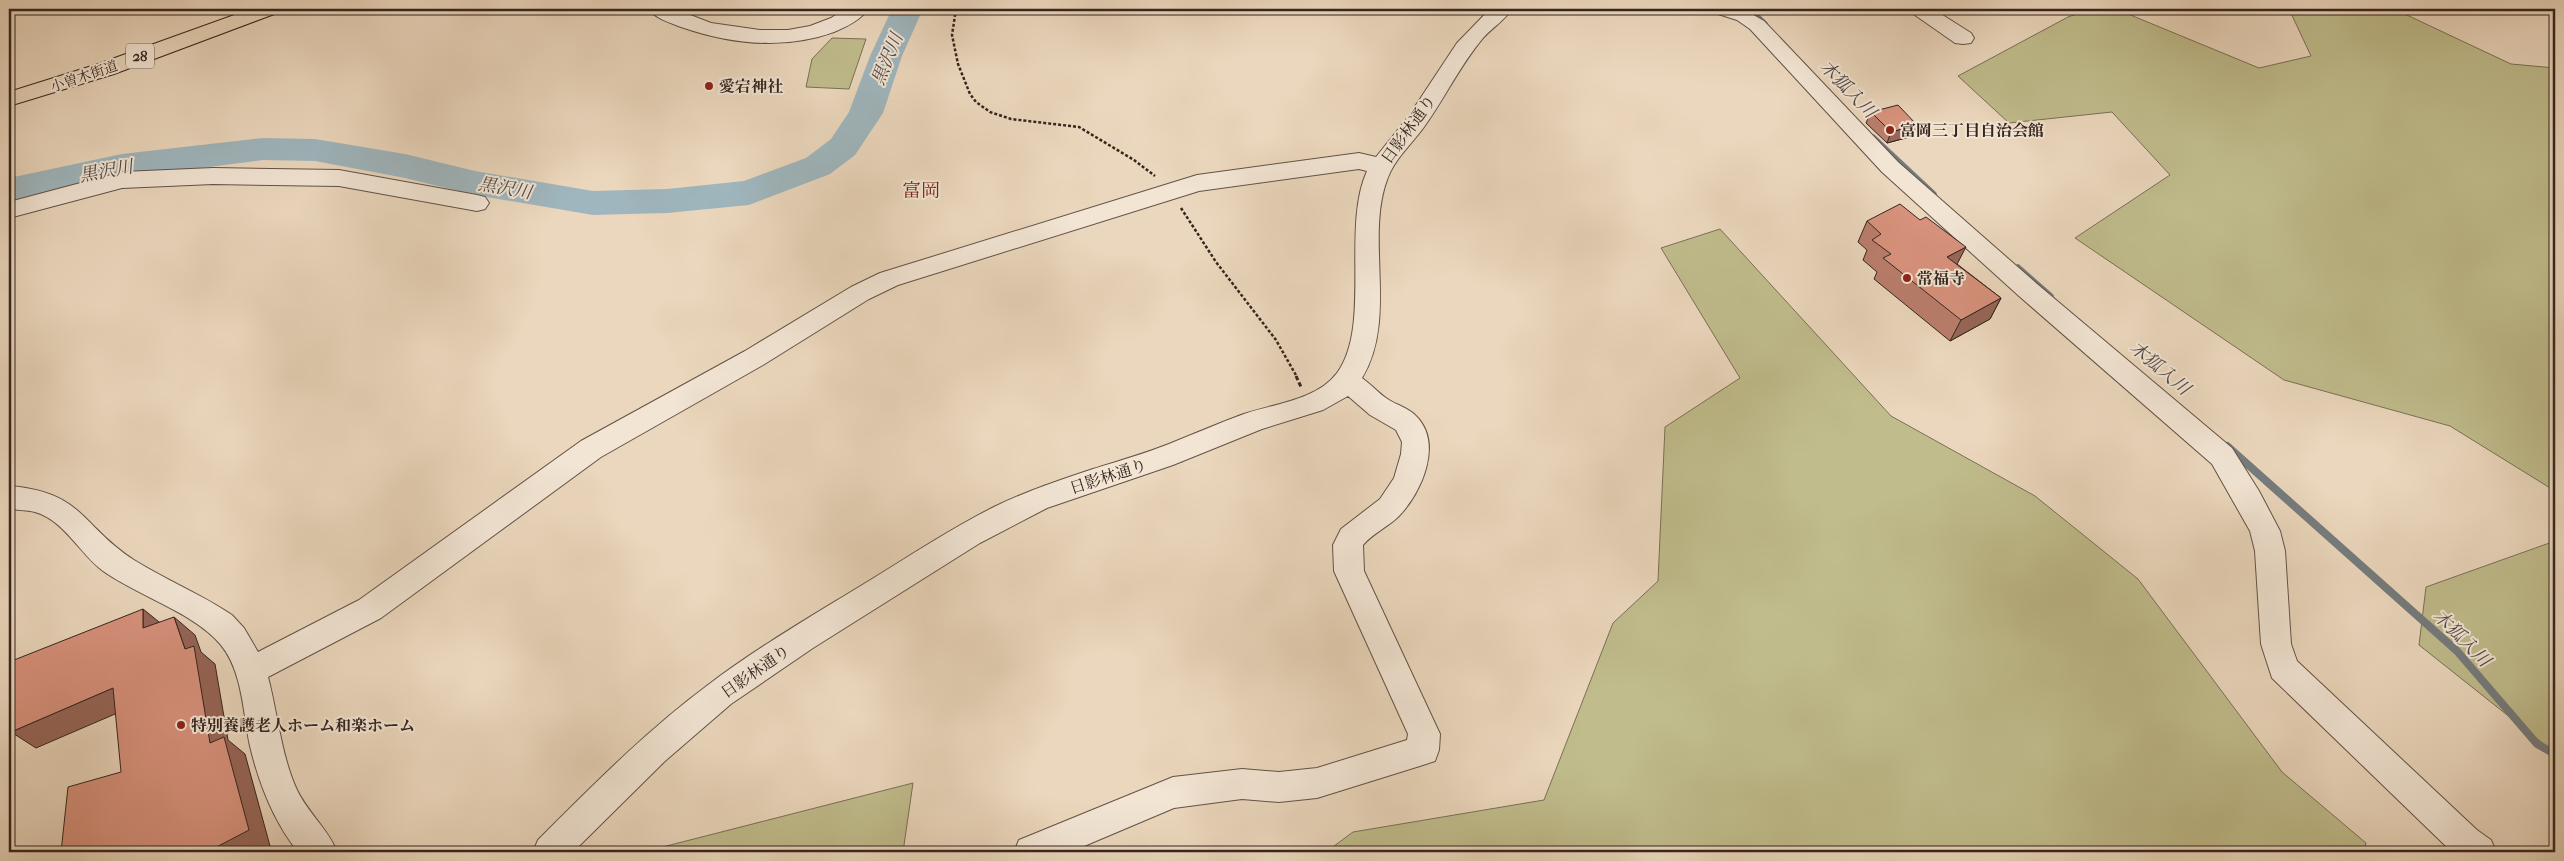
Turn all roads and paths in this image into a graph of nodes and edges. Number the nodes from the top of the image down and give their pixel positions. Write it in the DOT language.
graph roads {
  1 [pos="659,9"];
  2 [pos="858,9"];
  3 [pos="1502,9"];
  4 [pos="1722,9"];
  5 [pos="1919,9"];
  6 [pos="261,10"];
  7 [pos="1962,38"];
  8 [pos="9,99"];
  9 [pos="1381,166"];
  10 [pos="477,203"];
  11 [pos="9,210"];
  12 [pos="1347,380"];
  13 [pos="9,498"];
  14 [pos="252,670"];
  15 [pos="320,852"];
  16 [pos="550,852"];
  17 [pos="1031,852"];
  18 [pos="2479,852"];
  1 -- 2 [label="street"];
  3 -- 9 [label="street, 日影林通り"];
  4 -- 18 [label="street"];
  5 -- 7 [label="street"];
  6 -- 8 [label="main road, 小曽木街道 / 28"];
  9 -- 12 [label="street, 日影林通り"];
  9 -- 14 [label="street"];
  10 -- 11 [label="street"];
  12 -- 16 [label="street, 日影林通り"];
  12 -- 17 [label="street"];
  13 -- 14 [label="street"];
  14 -- 15 [label="street"];
}
